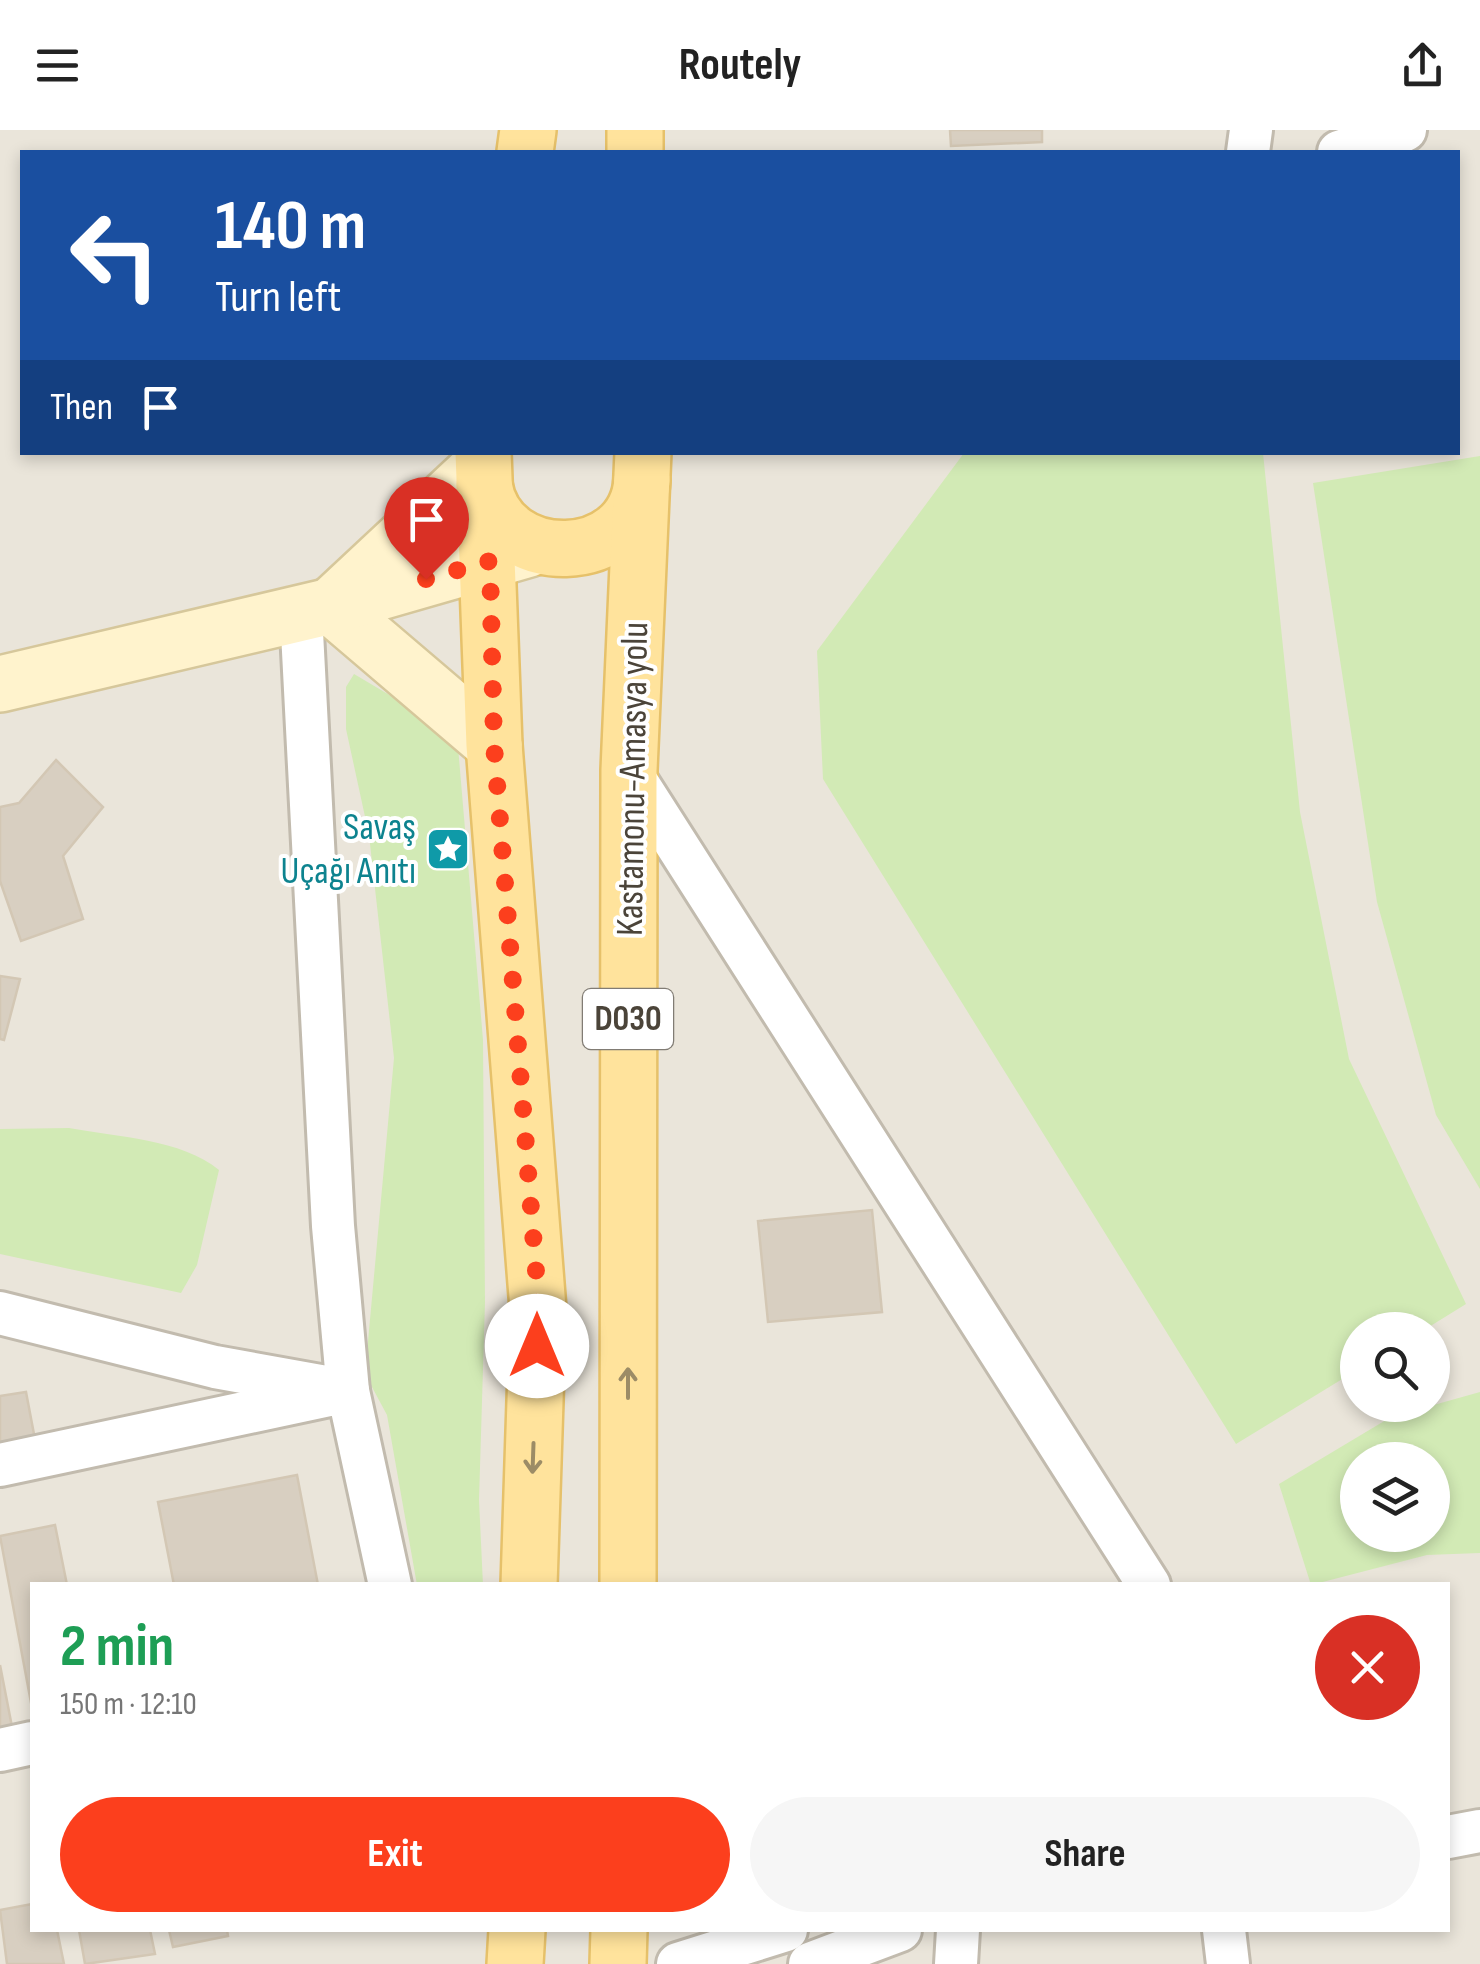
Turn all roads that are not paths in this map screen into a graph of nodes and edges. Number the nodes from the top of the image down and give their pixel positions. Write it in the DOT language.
graph roads {
  1 [pos="1404,130"];
  2 [pos="1345,150"];
  3 [pos="649,455"];
  4 [pos="483,457"];
  5 [pos="514,554"];
  6 [pos="316,610"];
  7 [pos="0,684"];
  8 [pos="494,745"];
  9 [pos="628,770"];
  10 [pos="0,1314"];
  11 [pos="348,1391"];
  12 [pos="0,1465"];
  13 [pos="389,1582"];
  14 [pos="529,1582"];
  15 [pos="628,1582"];
  16 [pos="1147,1582"];
  17 [pos="30,1743"];
  18 [pos="0,1750"];
  19 [pos="1480,1831"];
  20 [pos="1450,1836"];
  21 [pos="517,1932"];
  22 [pos="619,1932"];
  23 [pos="780,1932"];
  24 [pos="895,1932"];
  25 [pos="927,1932"];
  26 [pos="958,1932"];
  27 [pos="1224,1932"];
  28 [pos="516,1964"];
  29 [pos="618,1964"];
  30 [pos="678,1964"];
  31 [pos="810,1964"];
  32 [pos="885,1964"];
  33 [pos="956,1964"];
  34 [pos="1228,1964"];
  1 -- 2 [label="street"];
  3 -- 5 [label="main road"];
  3 -- 9 [label="main road, Kastamonu-Amasya yolu / D030"];
  4 -- 5 [label="main road"];
  4 -- 6 [label="street"];
  5 -- 6 [label="street"];
  5 -- 8 [label="main road"];
  6 -- 7 [label="street"];
  6 -- 8 [label="street"];
  6 -- 11 [label="street"];
  8 -- 14 [label="main road, one-way"];
  15 -- 9 [label="main road, Kastamonu-Amasya yolu / D030, one-way"];
  9 -- 16 [label="street"];
  10 -- 11 [label="street"];
  11 -- 12 [label="street"];
  11 -- 13 [label="street"];
  17 -- 18 [label="street"];
  19 -- 20 [label="street"];
  21 -- 28 [label="main road"];
  22 -- 29 [label="main road"];
  23 -- 30 [label="street"];
  24 -- 31 [label="street"];
  25 -- 32 [label="street"];
  26 -- 33 [label="street"];
  27 -- 34 [label="street"];
}
